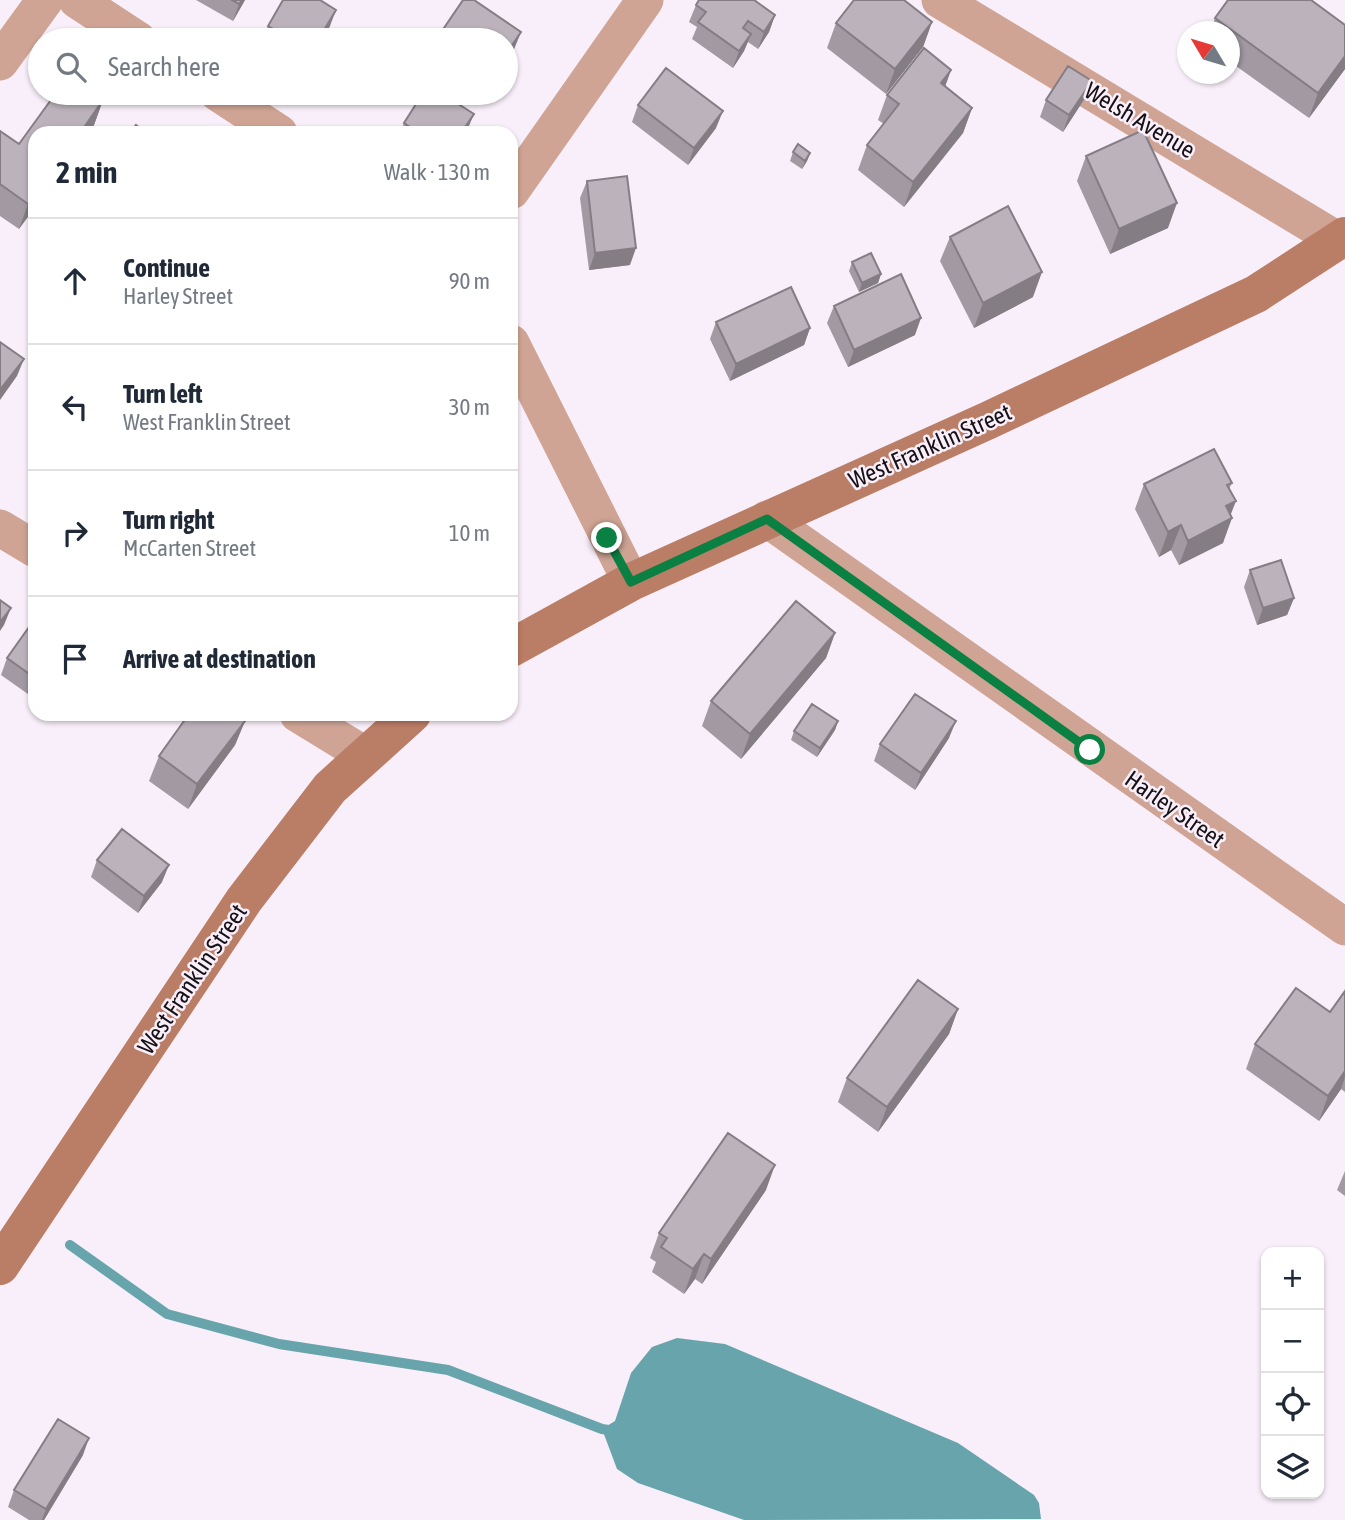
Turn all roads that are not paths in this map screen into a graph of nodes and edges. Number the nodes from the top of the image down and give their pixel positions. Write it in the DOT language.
graph roads {
  1 [pos="45,0"];
  2 [pos="77,0"];
  3 [pos="645,0"];
  4 [pos="940,0"];
  5 [pos="120,28"];
  6 [pos="0,62"];
  7 [pos="236,105"];
  8 [pos="268,126"];
  9 [pos="518,181"];
  10 [pos="1342,238"];
  11 [pos="518,356"];
  12 [pos="767,519"];
  13 [pos="0,528"];
  14 [pos="28,545"];
  15 [pos="631,582"];
  16 [pos="518,644"];
  17 [pos="309,721"];
  18 [pos="404,721"];
  19 [pos="365,755"];
  20 [pos="1345,927"];
  21 [pos="0,1266"];
  1 -- 6 [label="street"];
  2 -- 5 [label="street"];
  3 -- 9 [label="street"];
  4 -- 10 [label="street, Welsh Avenue"];
  7 -- 8 [label="street"];
  10 -- 12 [label="main road, West Franklin Street"];
  11 -- 15 [label="street"];
  12 -- 15 [label="main road, West Franklin Street"];
  12 -- 20 [label="street, Harley Street"];
  13 -- 14 [label="street"];
  15 -- 16 [label="main road, West Franklin Street"];
  17 -- 19 [label="street"];
  18 -- 19 [label="main road, West Franklin Street"];
  19 -- 21 [label="main road, West Franklin Street"];
}
